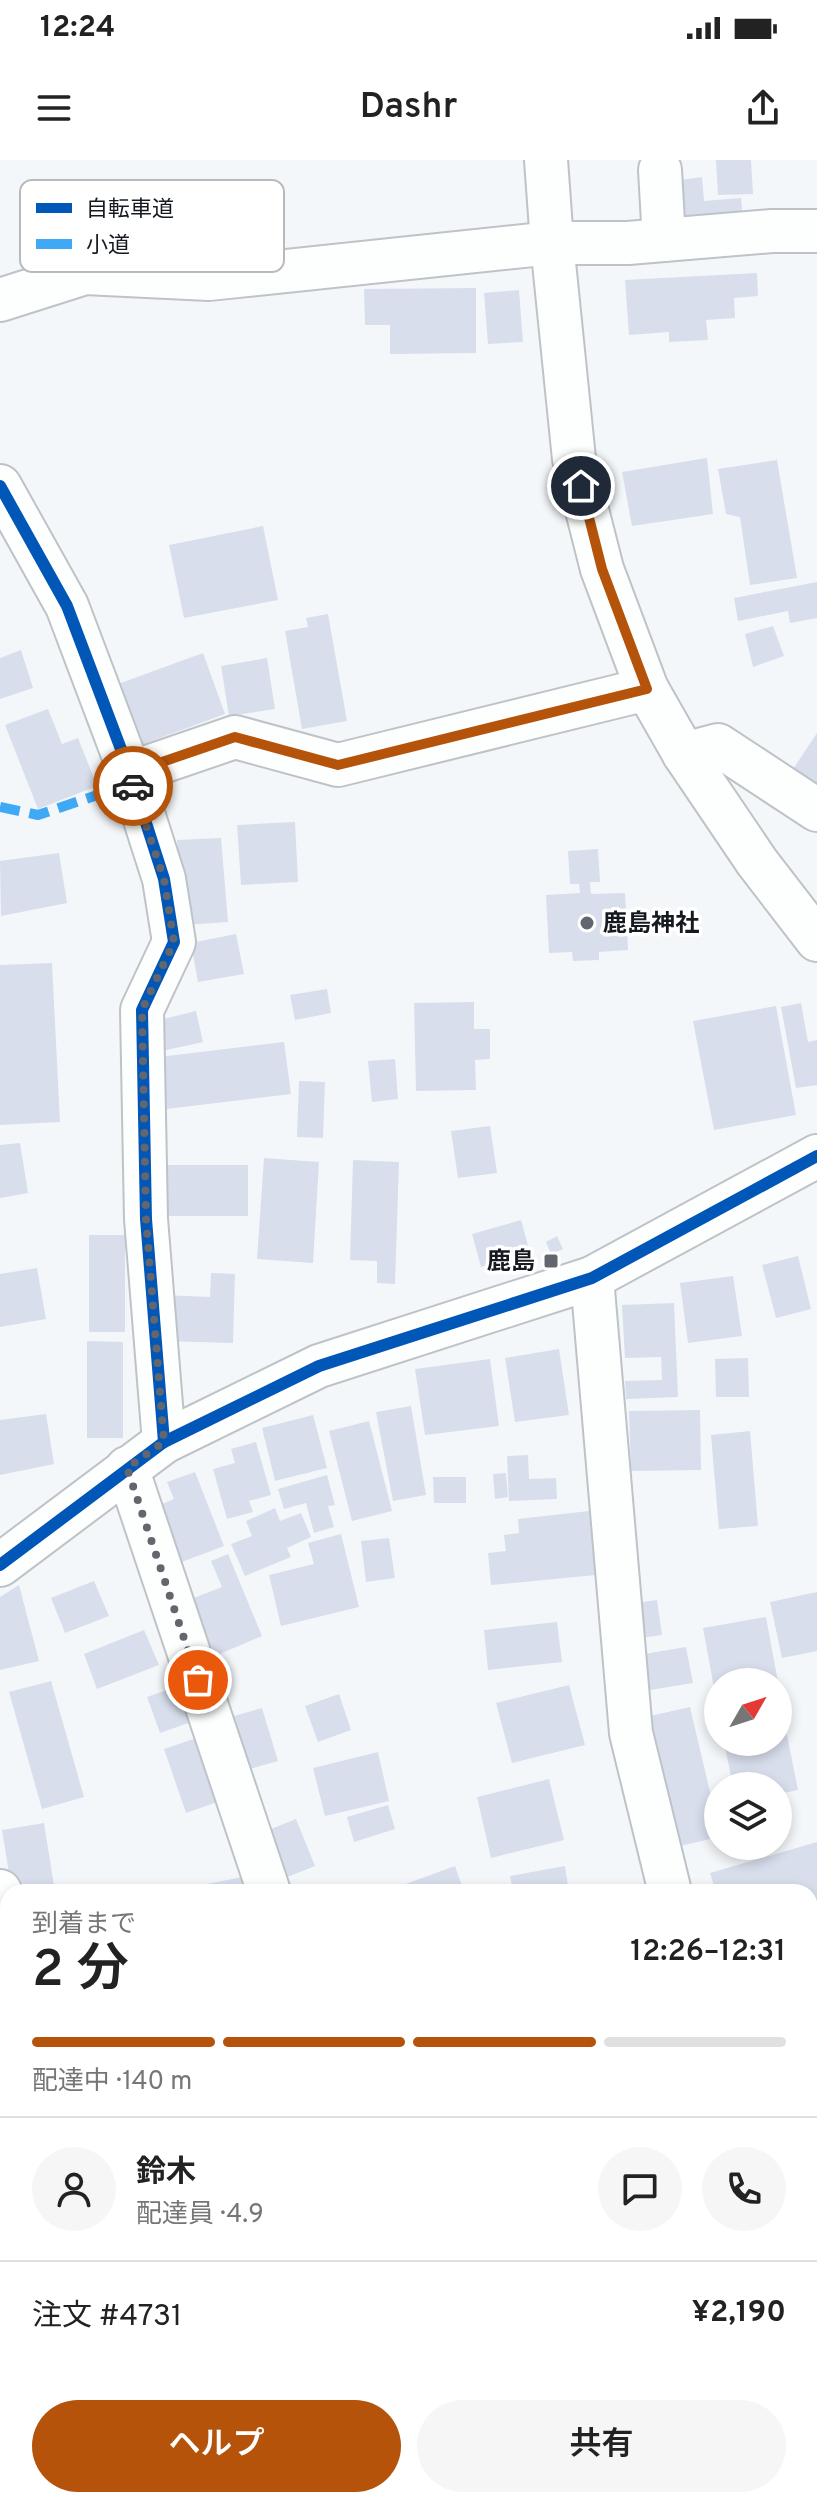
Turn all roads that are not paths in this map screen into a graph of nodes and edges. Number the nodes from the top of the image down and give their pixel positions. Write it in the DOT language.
graph roads {
  1 [pos="546,160"];
  2 [pos="660,170"];
  3 [pos="817,231"];
  4 [pos="664,240"];
  5 [pos="552,243"];
  6 [pos="284,271"];
  7 [pos="276,272"];
  8 [pos="0,300"];
  9 [pos="0,486"];
  10 [pos="647,689"];
  11 [pos="684,754"];
  12 [pos="130,773"];
  13 [pos="817,810"];
  14 [pos="817,940"];
  15 [pos="817,1156"];
  16 [pos="592,1278"];
  17 [pos="164,1442"];
  18 [pos="127,1468"];
  19 [pos="0,1565"];
  20 [pos="266,1884"];
  21 [pos="668,1884"];
  1 -- 5 [label="street"];
  2 -- 4 [label="street"];
  3 -- 4 [label="street"];
  4 -- 5 [label="street"];
  5 -- 6 [label="street"];
  5 -- 10 [label="street"];
  7 -- 8 [label="street"];
  9 -- 12 [label="street"];
  10 -- 11 [label="street"];
  10 -- 12 [label="street"];
  11 -- 13 [label="street"];
  11 -- 14 [label="street"];
  12 -- 17 [label="street"];
  15 -- 16 [label="street"];
  16 -- 17 [label="street"];
  16 -- 21 [label="street"];
  17 -- 18 [label="street"];
  18 -- 19 [label="street"];
  18 -- 20 [label="street"];
}
